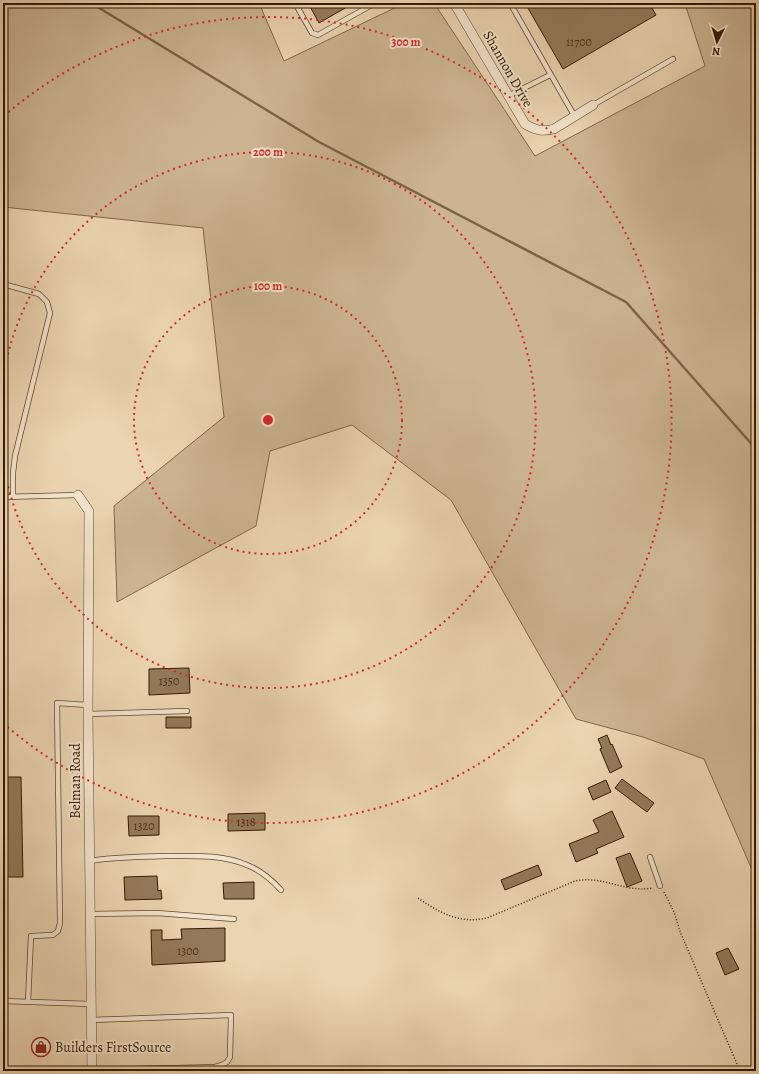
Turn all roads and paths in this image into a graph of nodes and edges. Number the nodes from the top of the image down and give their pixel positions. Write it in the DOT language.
graph roads {
  1 [pos="295,3"];
  2 [pos="375,3"];
  3 [pos="454,3"];
  4 [pos="510,3"];
  5 [pos="673,59"];
  6 [pos="550,75"];
  7 [pos="508,96"];
  8 [pos="593,105"];
  9 [pos="575,117"];
  10 [pos="3,284"];
  11 [pos="78,494"];
  12 [pos="3,497"];
  13 [pos="13,497"];
  14 [pos="88,709"];
  15 [pos="187,711"];
  16 [pos="650,856"];
  17 [pos="89,861"];
  18 [pos="660,886"];
  19 [pos="281,890"];
  20 [pos="418,898"];
  21 [pos="90,914"];
  22 [pos="234,919"];
  23 [pos="3,1001"];
  24 [pos="28,1002"];
  25 [pos="90,1004"];
  26 [pos="91,1020"];
  27 [pos="92,1071"];
  28 [pos="740,1071"];
  1 -- 2 [label="lane"];
  3 -- 7 [label="street, Shannon Drive"];
  4 -- 6 [label="lane"];
  5 -- 8 [label="lane"];
  6 -- 7 [label="lane"];
  6 -- 9 [label="lane"];
  7 -- 9 [label="street, Shannon Drive"];
  8 -- 9 [label="street, Shannon Drive"];
  10 -- 13 [label="lane"];
  11 -- 13 [label="lane"];
  11 -- 14 [label="street, Belman Road"];
  12 -- 13 [label="lane"];
  14 -- 15 [label="lane"];
  14 -- 17 [label="street, Belman Road"];
  14 -- 24 [label="lane"];
  16 -- 18 [label="lane"];
  17 -- 19 [label="lane"];
  17 -- 21 [label="street, Belman Road"];
  18 -- 20 [label="path"];
  18 -- 28 [label="path"];
  21 -- 22 [label="lane"];
  21 -- 25 [label="street, Belman Road"];
  23 -- 24 [label="lane"];
  24 -- 25 [label="lane"];
  25 -- 26 [label="street, Belman Road"];
  26 -- 27 [label="street, Belman Road"];
  26 -- 27 [label="lane"];
}
